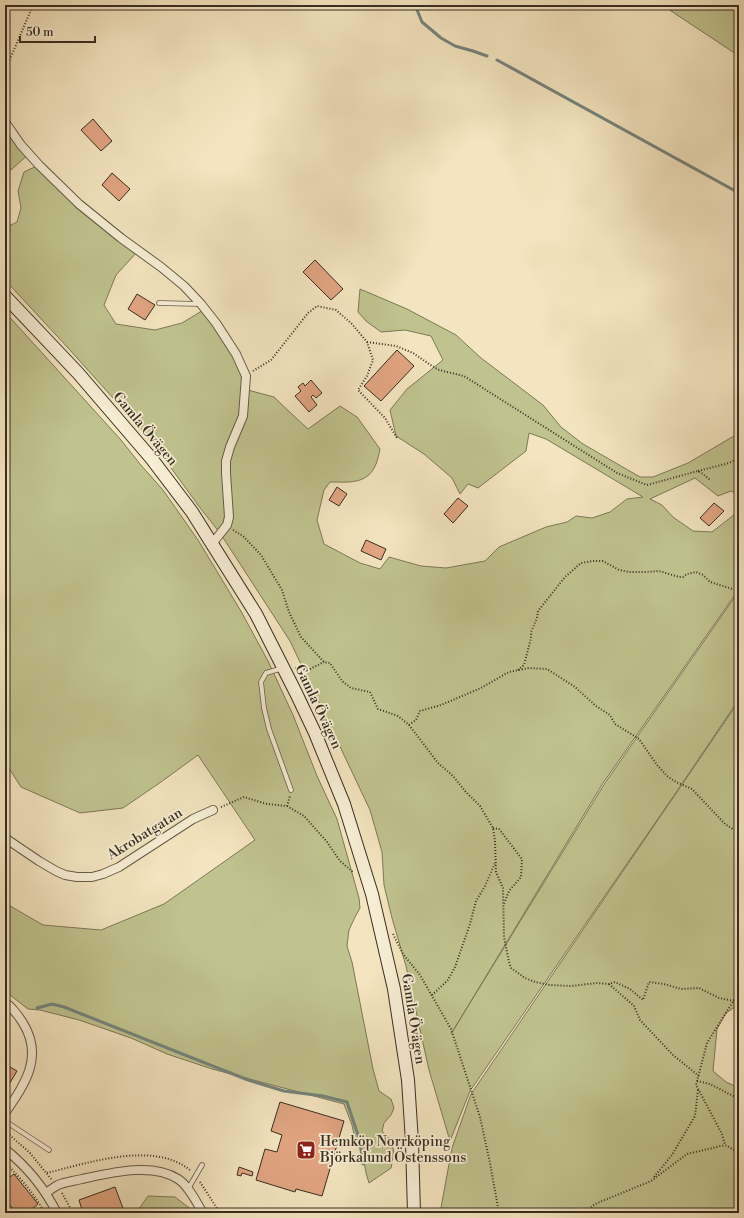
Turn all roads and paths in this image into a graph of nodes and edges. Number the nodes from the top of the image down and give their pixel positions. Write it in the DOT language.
graph roads {
  1 [pos="33,5"];
  2 [pos="5,71"];
  3 [pos="5,122"];
  4 [pos="5,296"];
  5 [pos="159,303"];
  6 [pos="201,304"];
  7 [pos="367,342"];
  8 [pos="246,376"];
  9 [pos="397,438"];
  10 [pos="739,458"];
  11 [pos="698,471"];
  12 [pos="710,480"];
  13 [pos="227,525"];
  14 [pos="212,544"];
  15 [pos="739,590"];
  16 [pos="324,662"];
  17 [pos="283,668"];
  18 [pos="517,670"];
  19 [pos="409,725"];
  20 [pos="291,790"];
  21 [pos="287,806"];
  22 [pos="213,810"];
  23 [pos="493,828"];
  24 [pos="739,833"];
  25 [pos="5,838"];
  26 [pos="496,860"];
  27 [pos="358,876"];
  28 [pos="503,905"];
  29 [pos="390,928"];
  30 [pos="609,984"];
  31 [pos="739,992"];
  32 [pos="432,995"];
  33 [pos="734,1001"];
  34 [pos="5,1002"];
  35 [pos="698,1076"];
  36 [pos="697,1081"];
  37 [pos="698,1089"];
  38 [pos="739,1099"];
  39 [pos="5,1112"];
  40 [pos="5,1121"];
  41 [pos="5,1131"];
  42 [pos="739,1132"];
  43 [pos="725,1145"];
  44 [pos="5,1149"];
  45 [pos="49,1150"];
  46 [pos="736,1151"];
  47 [pos="739,1153"];
  48 [pos="5,1163"];
  49 [pos="202,1165"];
  50 [pos="652,1181"];
  51 [pos="56,1186"];
  52 [pos="188,1189"];
  53 [pos="46,1193"];
  54 [pos="45,1213"];
  55 [pos="57,1213"];
  56 [pos="73,1213"];
  57 [pos="203,1213"];
  58 [pos="414,1213"];
  59 [pos="499,1213"];
  60 [pos="584,1213"];
  1 -- 2 [label="path"];
  3 -- 6 [label="street"];
  4 -- 14 [label="main road, Gamla Övägen"];
  5 -- 6 [label="lane"];
  6 -- 8 [label="street"];
  7 -- 8 [label="path"];
  7 -- 9 [label="path"];
  7 -- 11 [label="path"];
  8 -- 13 [label="street"];
  10 -- 11 [label="path"];
  11 -- 12 [label="path"];
  13 -- 14 [label="street"];
  13 -- 16 [label="path"];
  14 -- 17 [label="main road, Gamla Övägen"];
  15 -- 18 [label="path"];
  16 -- 17 [label="path"];
  16 -- 19 [label="path"];
  17 -- 20 [label="lane"];
  17 -- 58 [label="main road, Gamla Övägen"];
  18 -- 19 [label="path"];
  18 -- 24 [label="path"];
  19 -- 23 [label="path"];
  20 -- 21 [label="path"];
  21 -- 22 [label="path"];
  21 -- 27 [label="path"];
  22 -- 25 [label="street, Akrobatgatan"];
  23 -- 26 [label="path"];
  23 -- 28 [label="path"];
  26 -- 28 [label="path"];
  26 -- 32 [label="path"];
  28 -- 30 [label="path"];
  29 -- 32 [label="path"];
  30 -- 33 [label="path"];
  30 -- 35 [label="path"];
  31 -- 33 [label="path"];
  32 -- 59 [label="path"];
  33 -- 35 [label="path"];
  34 -- 39 [label="street"];
  35 -- 36 [label="path"];
  36 -- 37 [label="path"];
  36 -- 38 [label="path"];
  37 -- 43 [label="path"];
  37 -- 50 [label="path"];
  40 -- 45 [label="lane"];
  41 -- 51 [label="path"];
  42 -- 46 [label="path"];
  43 -- 46 [label="path"];
  43 -- 50 [label="path"];
  44 -- 53 [label="street"];
  46 -- 47 [label="path"];
  48 -- 54 [label="path"];
  49 -- 52 [label="lane"];
  50 -- 60 [label="path"];
  51 -- 52 [label="street"];
  51 -- 53 [label="street"];
  51 -- 56 [label="path"];
  52 -- 57 [label="street"];
  53 -- 55 [label="street"];
}
